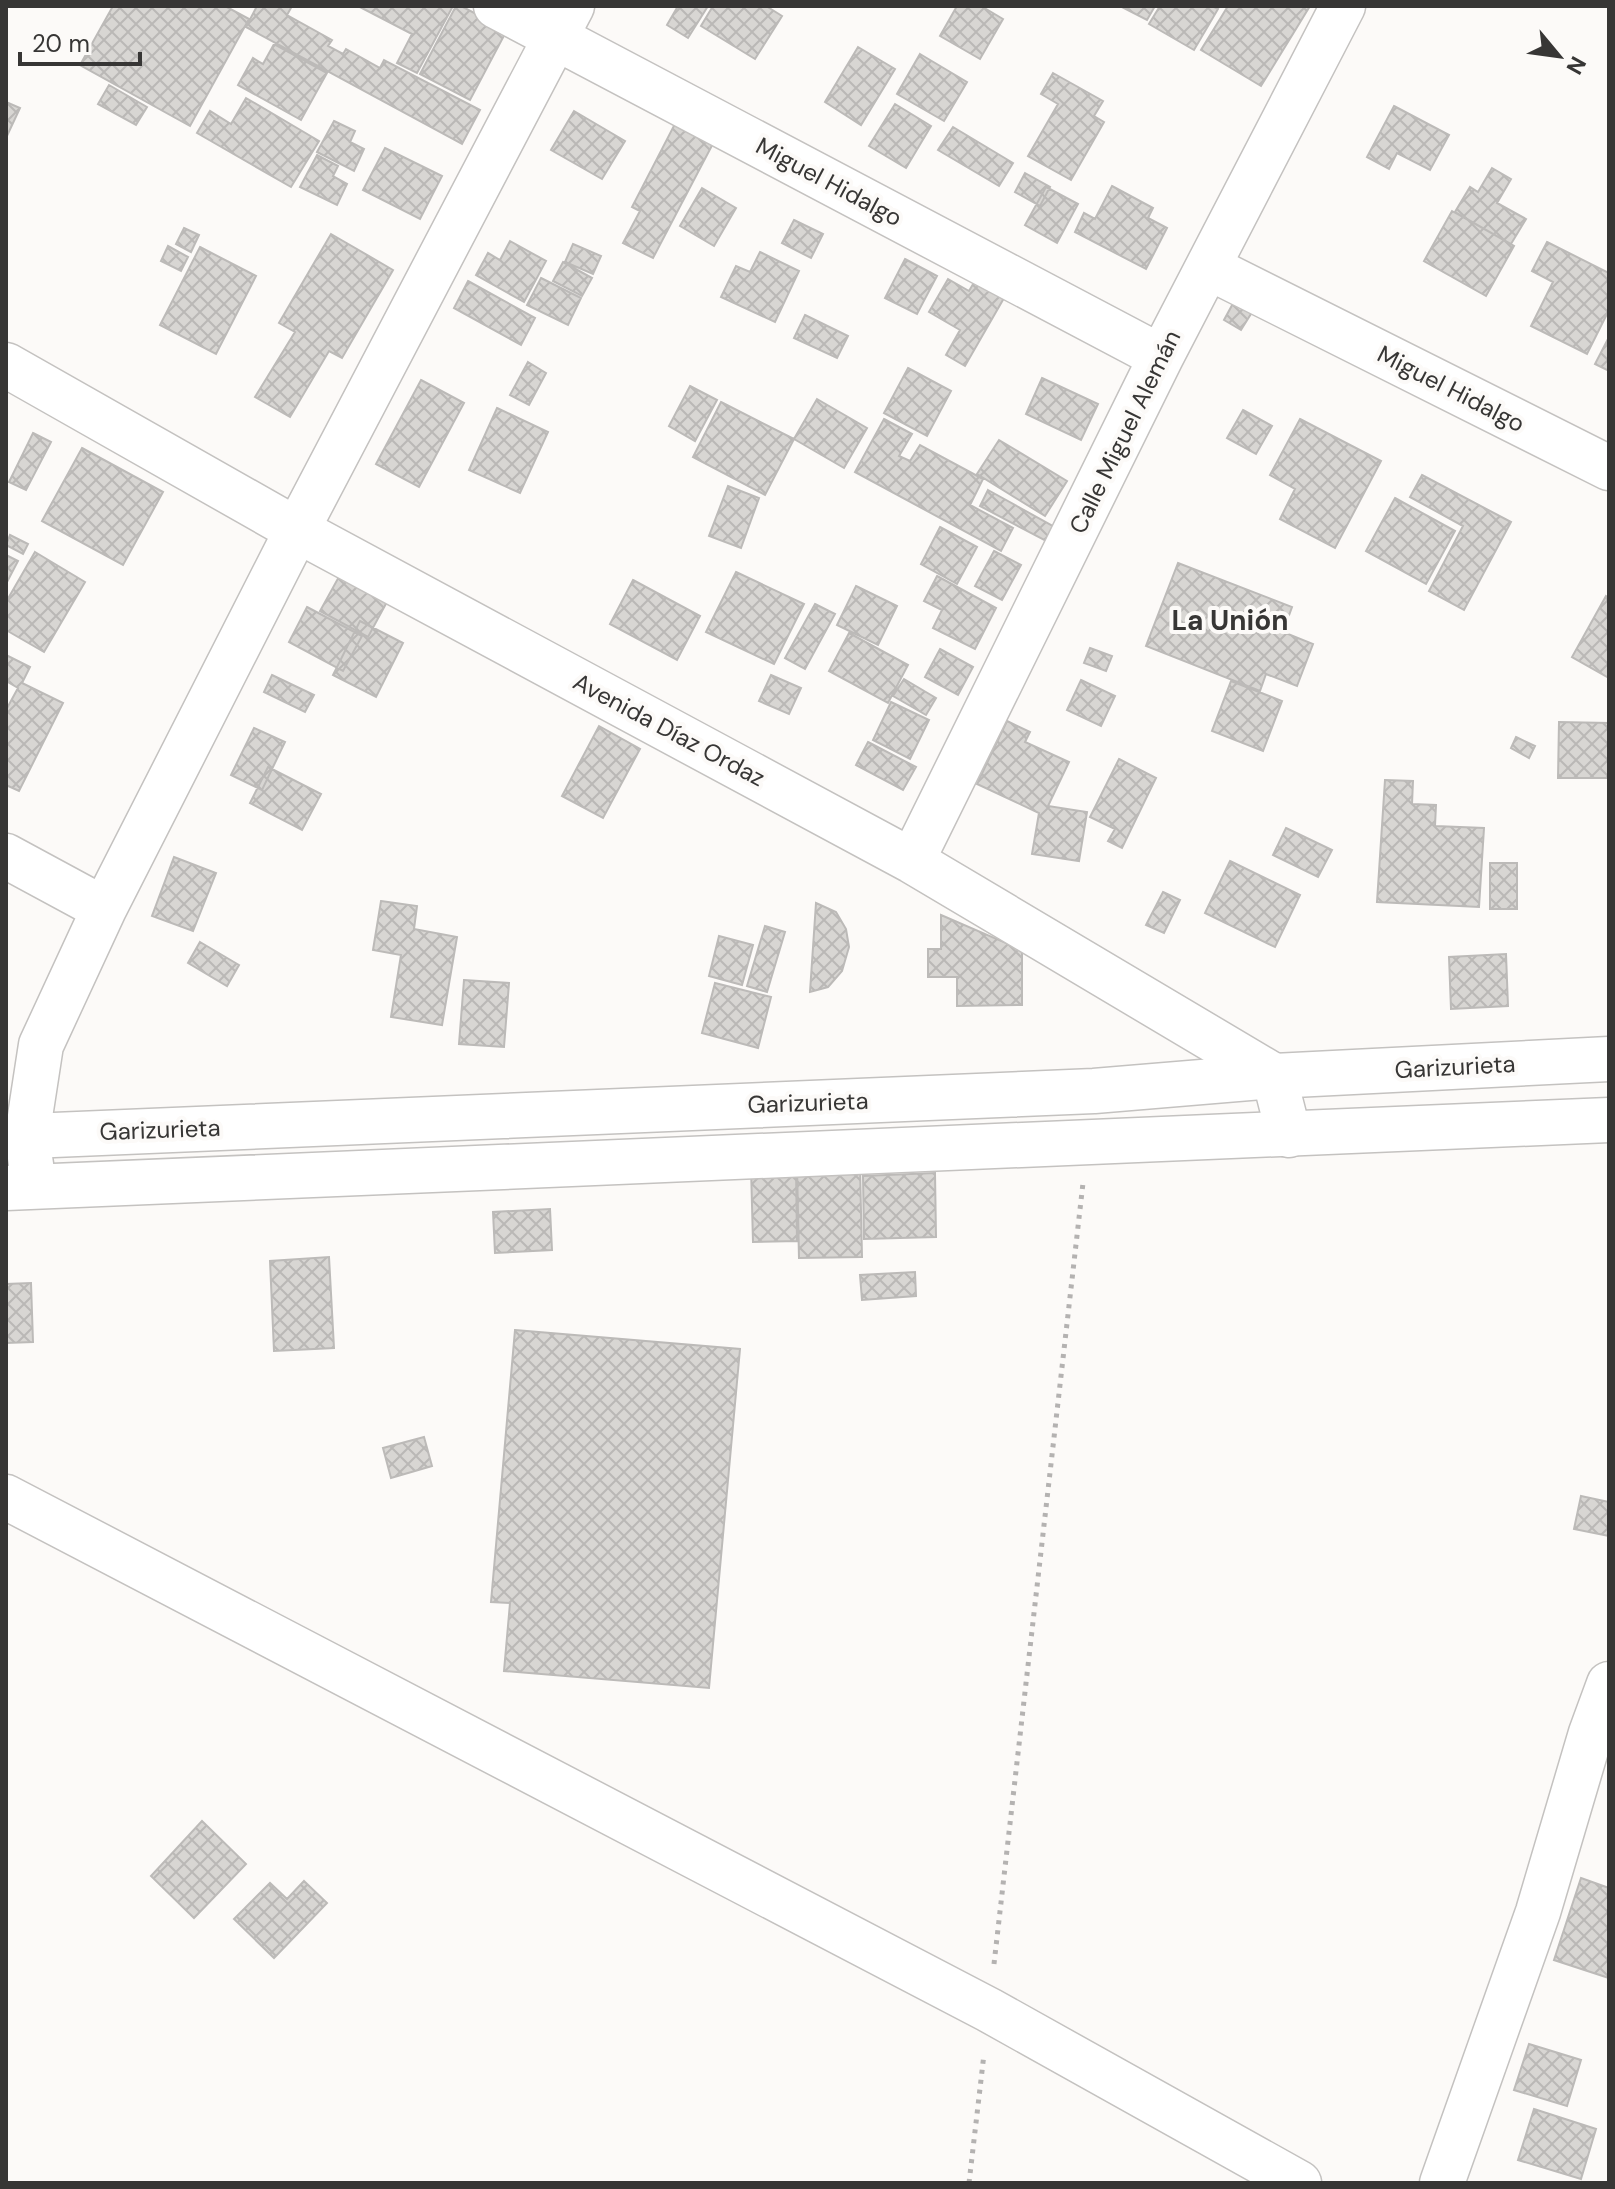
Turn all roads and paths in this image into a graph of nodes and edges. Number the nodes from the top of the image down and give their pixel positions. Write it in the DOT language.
graph roads {
  1 [pos="496,6"];
  2 [pos="1343,6"];
  3 [pos="564,22"];
  4 [pos="1208,267"];
  5 [pos="1161,357"];
  6 [pos="6,365"];
  7 [pos="1609,468"];
  8 [pos="297,530"];
  9 [pos="6,856"];
  10 [pos="912,861"];
  11 [pos="104,909"];
  12 [pos="1609,1059"];
  13 [pos="1274,1076"];
  14 [pos="905,1099"];
  15 [pos="684,1109"];
  16 [pos="1609,1120"];
  17 [pos="387,1121"];
  18 [pos="1289,1135"];
  19 [pos="17,1137"];
  20 [pos="1088,1143"];
  21 [pos="901,1151"];
  22 [pos="680,1161"];
  23 [pos="389,1174"];
  24 [pos="20,1187"];
  25 [pos="6,1497"];
  26 [pos="1609,1684"];
  27 [pos="989,2010"];
  28 [pos="969,2183"];
  29 [pos="1299,2183"];
  30 [pos="1442,2183"];
  1 -- 3 [label="street, Miguel Hidalgo"];
  2 -- 4 [label="street, Calle Miguel Alemán"];
  3 -- 5 [label="street, Miguel Hidalgo"];
  3 -- 8 [label="street"];
  4 -- 5 [label="street, Calle Miguel Alemán"];
  4 -- 7 [label="street, Miguel Hidalgo"];
  5 -- 10 [label="street, Calle Miguel Alemán"];
  6 -- 8 [label="street, Avenida Díaz Ordaz"];
  8 -- 10 [label="street, Avenida Díaz Ordaz"];
  8 -- 11 [label="street"];
  9 -- 11 [label="street"];
  10 -- 13 [label="street, Avenida Díaz Ordaz"];
  11 -- 19 [label="street"];
  12 -- 13 [label="street, Garizurieta"];
  13 -- 14 [label="street, Garizurieta"];
  13 -- 18 [label="street"];
  14 -- 15 [label="street, Garizurieta"];
  14 -- 21 [label="street"];
  15 -- 17 [label="street, Garizurieta"];
  15 -- 22 [label="street"];
  16 -- 18 [label="street"];
  17 -- 19 [label="street, Garizurieta"];
  17 -- 23 [label="street"];
  18 -- 20 [label="street"];
  19 -- 24 [label="street"];
  20 -- 21 [label="street"];
  20 -- 27 [label="path"];
  21 -- 22 [label="street"];
  22 -- 23 [label="street"];
  23 -- 24 [label="street"];
  25 -- 27 [label="street"];
  26 -- 30 [label="street"];
  27 -- 28 [label="path"];
  27 -- 29 [label="street"];
}
